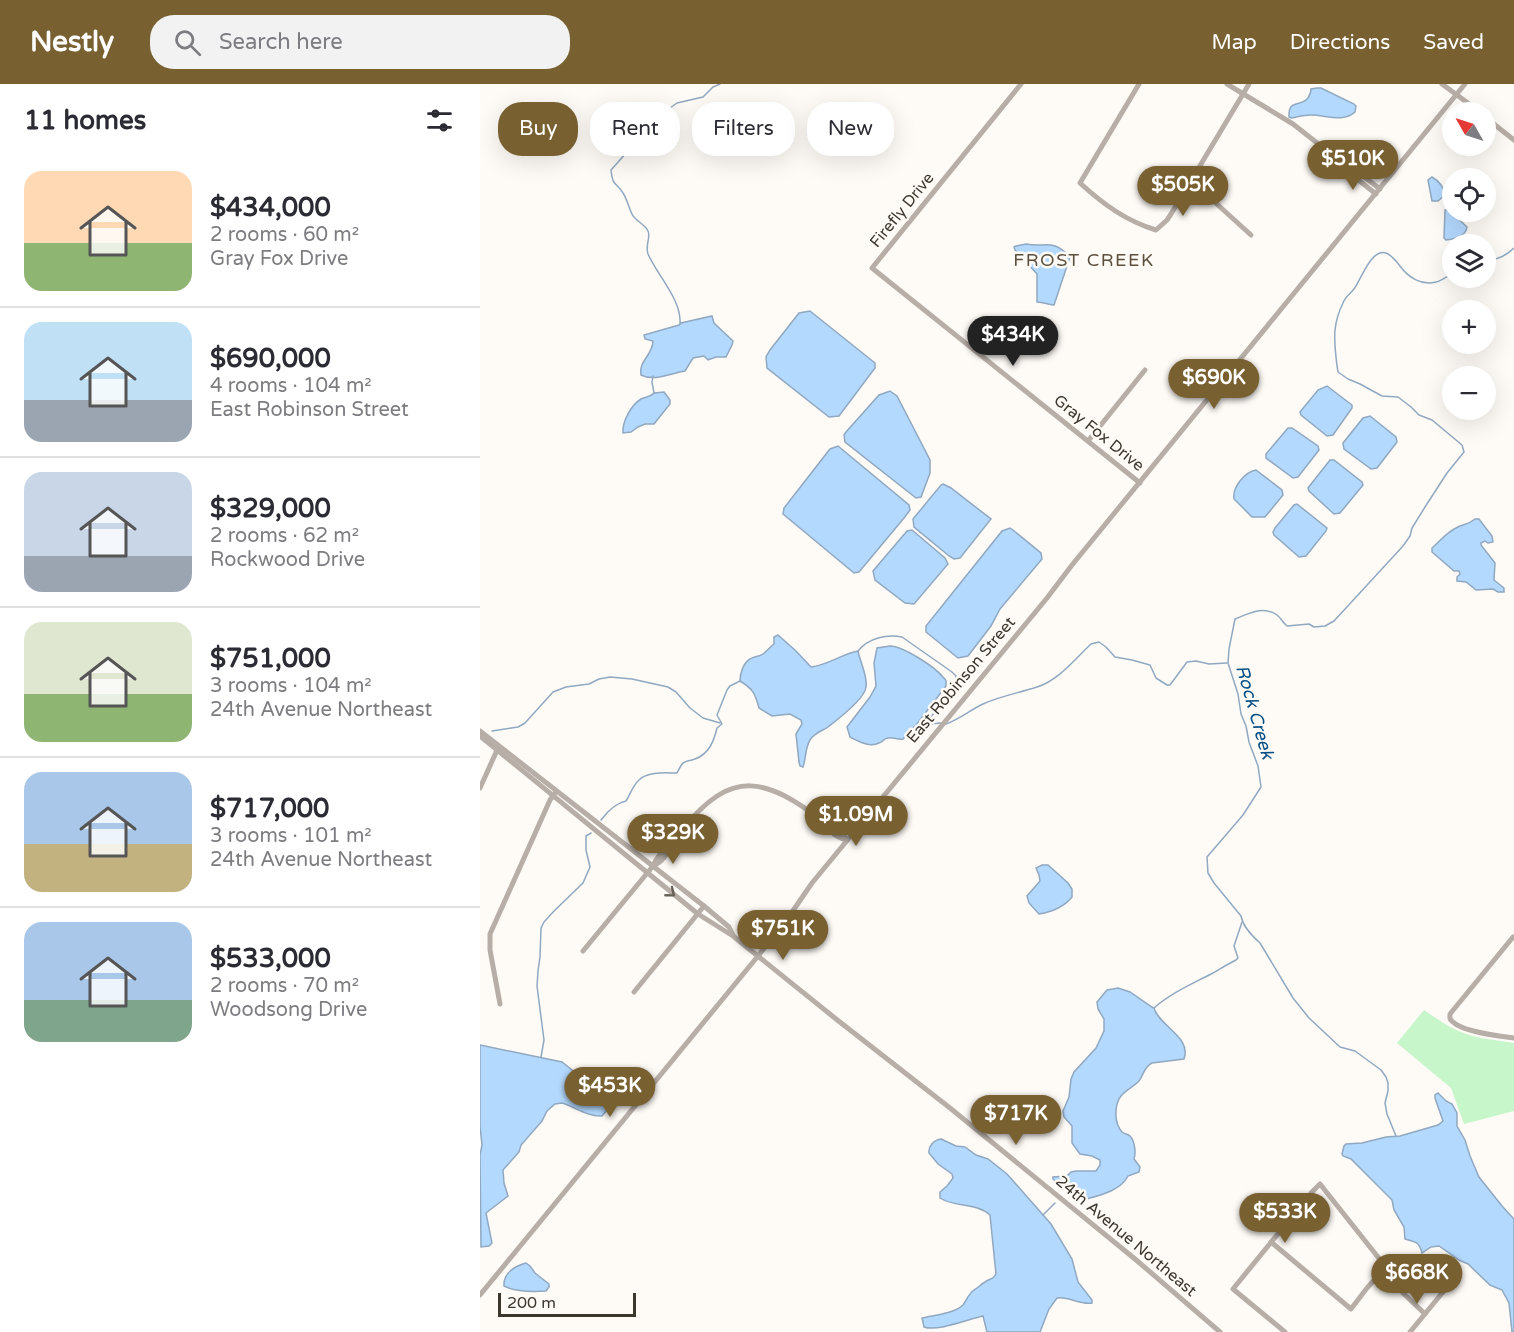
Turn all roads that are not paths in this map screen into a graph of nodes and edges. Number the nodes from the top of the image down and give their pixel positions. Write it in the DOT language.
graph roads {
  1 [pos="1021,84"];
  2 [pos="1139,84"];
  3 [pos="1227,84"];
  4 [pos="1249,84"];
  5 [pos="1443,84"];
  6 [pos="1465,84"];
  7 [pos="1244,94"];
  8 [pos="1456,94"];
  9 [pos="1467,102"];
  10 [pos="1496,126"];
  11 [pos="1514,140"];
  12 [pos="1189,184"];
  13 [pos="1378,192"];
  14 [pos="1251,235"];
  15 [pos="872,268"];
  16 [pos="1145,370"];
  17 [pos="1088,441"];
  18 [pos="1140,483"];
  19 [pos="480,731"];
  20 [pos="480,736"];
  21 [pos="498,748"];
  22 [pos="480,788"];
  23 [pos="555,793"];
  24 [pos="847,840"];
  25 [pos="653,866"];
  26 [pos="647,873"];
  27 [pos="704,906"];
  28 [pos="698,914"];
  29 [pos="734,936"];
  30 [pos="1513,937"];
  31 [pos="583,951"];
  32 [pos="758,956"];
  33 [pos="634,992"];
  34 [pos="500,1004"];
  35 [pos="1514,1037"];
  36 [pos="1271,1242"];
  37 [pos="1386,1268"];
  38 [pos="1443,1292"];
  39 [pos="480,1295"];
  40 [pos="1425,1314"];
  41 [pos="1220,1332"];
  42 [pos="1285,1332"];
  43 [pos="1410,1332"];
  1 -- 15 [label="street, Firefly Drive"];
  2 -- 12 [label="street"];
  3 -- 7 [label="street"];
  4 -- 7 [label="street"];
  5 -- 8 [label="street"];
  6 -- 8 [label="street, East Robinson Street"];
  7 -- 12 [label="street"];
  7 -- 13 [label="street"];
  8 -- 9 [label="street"];
  8 -- 13 [label="street, East Robinson Street"];
  10 -- 11 [label="street"];
  12 -- 14 [label="street"];
  13 -- 18 [label="street, East Robinson Street"];
  15 -- 17 [label="street, Gray Fox Drive"];
  16 -- 17 [label="street"];
  17 -- 18 [label="street, Gray Fox Drive"];
  18 -- 24 [label="street, East Robinson Street"];
  19 -- 21 [label="street, 24th Avenue Northeast"];
  20 -- 21 [label="street, 24th Avenue Northeast"];
  21 -- 22 [label="street"];
  21 -- 23 [label="street, 24th Avenue Northeast"];
  23 -- 25 [label="street, 24th Avenue Northeast"];
  23 -- 26 [label="street, 24th Avenue Northeast"];
  23 -- 34 [label="street"];
  24 -- 25 [label="street"];
  24 -- 32 [label="street, East Robinson Street"];
  25 -- 26 [label="street"];
  25 -- 27 [label="street, 24th Avenue Northeast"];
  26 -- 28 [label="street, 24th Avenue Northeast, one-way"];
  26 -- 31 [label="street"];
  27 -- 28 [label="street"];
  27 -- 29 [label="street, 24th Avenue Northeast"];
  28 -- 29 [label="street, 24th Avenue Northeast"];
  28 -- 33 [label="street"];
  29 -- 32 [label="street, 24th Avenue Northeast"];
  30 -- 35 [label="street"];
  32 -- 39 [label="street, East Robinson Street"];
  32 -- 41 [label="street, 24th Avenue Northeast"];
  36 -- 37 [label="street"];
  36 -- 37 [label="street"];
  36 -- 42 [label="street"];
  37 -- 40 [label="street"];
  38 -- 40 [label="street"];
  40 -- 43 [label="street"];
}
